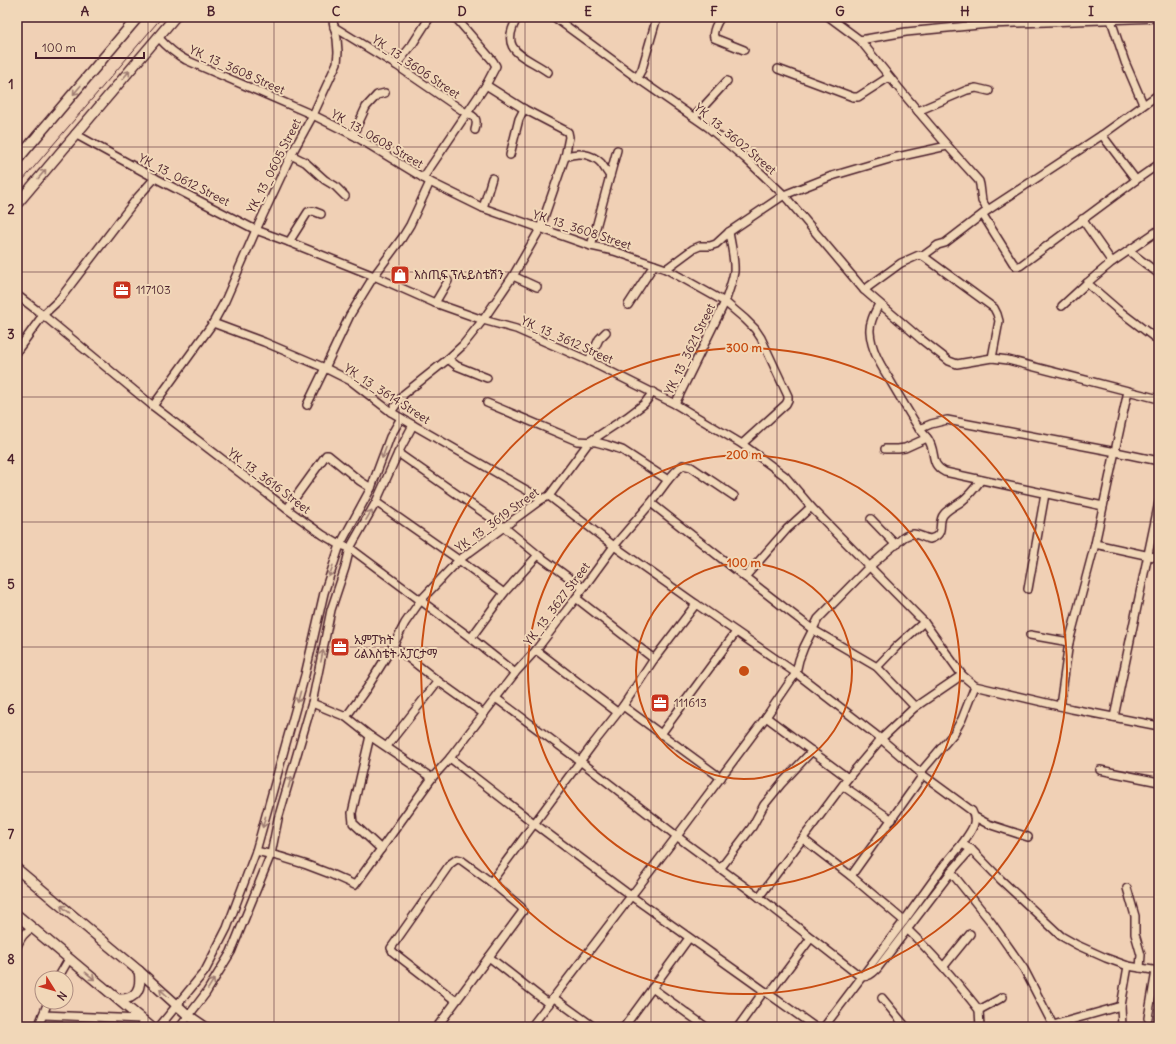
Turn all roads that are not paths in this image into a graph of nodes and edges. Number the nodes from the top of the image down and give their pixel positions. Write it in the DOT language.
graph roads {
  1 [pos="138,17"];
  2 [pos="175,17"];
  3 [pos="332,17"];
  4 [pos="430,17"];
  5 [pos="455,17"];
  6 [pos="518,17"];
  7 [pos="554,17"];
  8 [pos="657,17"];
  9 [pos="829,17"];
  10 [pos="717,18"];
  11 [pos="1159,18"];
  12 [pos="1073,19"];
  13 [pos="1111,20"];
  14 [pos="990,21"];
  15 [pos="334,27"];
  16 [pos="158,37"];
  17 [pos="860,40"];
  18 [pos="744,50"];
  19 [pos="396,65"];
  20 [pos="778,69"];
  21 [pos="548,72"];
  22 [pos="889,77"];
  23 [pos="637,78"];
  24 [pos="727,81"];
  25 [pos="486,85"];
  26 [pos="989,91"];
  27 [pos="385,93"];
  28 [pos="1159,94"];
  29 [pos="1143,104"];
  30 [pos="524,109"];
  31 [pos="918,111"];
  32 [pos="466,113"];
  33 [pos="313,115"];
  34 [pos="694,117"];
  35 [pos="475,130"];
  36 [pos="75,134"];
  37 [pos="353,135"];
  38 [pos="1102,135"];
  39 [pos="947,146"];
  40 [pos="617,150"];
  41 [pos="291,155"];
  42 [pos="510,155"];
  43 [pos="565,157"];
  44 [pos="17,160"];
  45 [pos="1159,164"];
  46 [pos="610,176"];
  47 [pos="155,178"];
  48 [pos="423,178"];
  49 [pos="492,178"];
  50 [pos="1136,180"];
  51 [pos="430,182"];
  52 [pos="784,195"];
  53 [pos="345,196"];
  54 [pos="17,204"];
  55 [pos="483,208"];
  56 [pos="985,212"];
  57 [pos="321,214"];
  58 [pos="1082,219"];
  59 [pos="540,229"];
  60 [pos="256,230"];
  61 [pos="1159,230"];
  62 [pos="729,232"];
  63 [pos="289,242"];
  64 [pos="591,246"];
  65 [pos="1129,251"];
  66 [pos="923,256"];
  67 [pos="1112,262"];
  68 [pos="654,265"];
  69 [pos="666,269"];
  70 [pos="1159,274"];
  71 [pos="374,276"];
  72 [pos="513,276"];
  73 [pos="448,281"];
  74 [pos="1087,283"];
  75 [pos="537,286"];
  76 [pos="864,290"];
  77 [pos="17,295"];
  78 [pos="724,302"];
  79 [pos="435,303"];
  80 [pos="879,304"];
  81 [pos="628,305"];
  82 [pos="1062,306"];
  83 [pos="43,315"];
  84 [pos="483,320"];
  85 [pos="213,323"];
  86 [pos="606,332"];
  87 [pos="1159,342"];
  88 [pos="17,351"];
  89 [pos="992,358"];
  90 [pos="448,359"];
  91 [pos="589,361"];
  92 [pos="325,368"];
  93 [pos="487,378"];
  94 [pos="1128,391"];
  95 [pos="653,392"];
  96 [pos="1159,399"];
  97 [pos="487,403"];
  98 [pos="307,404"];
  99 [pos="675,404"];
  100 [pos="153,406"];
  101 [pos="391,412"];
  102 [pos="401,418"];
  103 [pos="413,425"];
  104 [pos="920,429"];
  105 [pos="927,438"];
  106 [pos="589,442"];
  107 [pos="742,444"];
  108 [pos="885,449"];
  109 [pos="1116,452"];
  110 [pos="398,453"];
  111 [pos="1159,461"];
  112 [pos="668,480"];
  113 [pos="981,480"];
  114 [pos="371,488"];
  115 [pos="1045,494"];
  116 [pos="549,496"];
  117 [pos="734,496"];
  118 [pos="542,499"];
  119 [pos="376,502"];
  120 [pos="1159,502"];
  121 [pos="651,503"];
  122 [pos="1103,506"];
  123 [pos="812,507"];
  124 [pos="287,509"];
  125 [pos="871,519"];
  126 [pos="504,527"];
  127 [pos="1095,544"];
  128 [pos="340,545"];
  129 [pos="896,545"];
  130 [pos="614,546"];
  131 [pos="350,548"];
  132 [pos="538,555"];
  133 [pos="1148,556"];
  134 [pos="1159,558"];
  135 [pos="459,560"];
  136 [pos="869,567"];
  137 [pos="745,577"];
  138 [pos="583,588"];
  139 [pos="1028,589"];
  140 [pos="504,593"];
  141 [pos="576,598"];
  142 [pos="421,600"];
  143 [pos="696,604"];
  144 [pos="924,622"];
  145 [pos="812,629"];
  146 [pos="736,632"];
  147 [pos="1030,635"];
  148 [pos="471,638"];
  149 [pos="1069,642"];
  150 [pos="393,646"];
  151 [pos="536,650"];
  152 [pos="654,660"];
  153 [pos="877,667"];
  154 [pos="516,673"];
  155 [pos="796,673"];
  156 [pos="962,675"];
  157 [pos="438,681"];
  158 [pos="975,686"];
  159 [pos="497,699"];
  160 [pos="312,703"];
  161 [pos="623,706"];
  162 [pos="1060,706"];
  163 [pos="915,707"];
  164 [pos="617,712"];
  165 [pos="484,714"];
  166 [pos="346,717"];
  167 [pos="766,717"];
  168 [pos="1114,717"];
  169 [pos="1159,726"];
  170 [pos="661,734"];
  171 [pos="370,736"];
  172 [pos="881,739"];
  173 [pos="386,746"];
  174 [pos="812,751"];
  175 [pos="450,758"];
  176 [pos="580,761"];
  177 [pos="1100,770"];
  178 [pos="922,774"];
  179 [pos="432,778"];
  180 [pos="721,778"];
  181 [pos="848,778"];
  182 [pos="1159,782"];
  183 [pos="843,786"];
  184 [pos="975,817"];
  185 [pos="892,820"];
  186 [pos="534,824"];
  187 [pos="677,836"];
  188 [pos="1028,837"];
  189 [pos="803,839"];
  190 [pos="962,844"];
  191 [pos="381,848"];
  192 [pos="971,849"];
  193 [pos="256,851"];
  194 [pos="271,854"];
  195 [pos="17,869"];
  196 [pos="720,869"];
  197 [pos="951,872"];
  198 [pos="851,876"];
  199 [pos="492,882"];
  200 [pos="1127,888"];
  201 [pos="631,896"];
  202 [pos="759,897"];
  203 [pos="17,915"];
  204 [pos="904,921"];
  205 [pos="32,928"];
  206 [pos="908,930"];
  207 [pos="970,934"];
  208 [pos="689,938"];
  209 [pos="811,938"];
  210 [pos="17,946"];
  211 [pos="489,957"];
  212 [pos="69,959"];
  213 [pos="944,966"];
  214 [pos="1128,966"];
  215 [pos="1140,968"];
  216 [pos="63,970"];
  217 [pos="139,971"];
  218 [pos="1158,971"];
  219 [pos="861,977"];
  220 [pos="652,988"];
  221 [pos="766,992"];
  222 [pos="1003,997"];
  223 [pos="554,998"];
  224 [pos="882,998"];
  225 [pos="118,999"];
  226 [pos="456,1002"];
  227 [pos="550,1004"];
  228 [pos="177,1005"];
  229 [pos="1121,1006"];
  230 [pos="45,1010"];
  231 [pos="979,1010"];
  232 [pos="43,1015"];
  233 [pos="189,1016"];
  234 [pos="1148,1018"];
  235 [pos="141,1019"];
  236 [pos="438,1026"];
  237 [pos="1053,1026"];
  238 [pos="38,1027"];
  239 [pos="152,1027"];
  240 [pos="159,1027"];
  241 [pos="180,1027"];
  242 [pos="205,1027"];
  243 [pos="531,1027"];
  244 [pos="594,1027"];
  245 [pos="624,1027"];
  246 [pos="706,1027"];
  247 [pos="738,1027"];
  248 [pos="815,1027"];
  249 [pos="824,1027"];
  250 [pos="906,1027"];
  251 [pos="980,1027"];
  252 [pos="1122,1027"];
  1 -- 44 [label="main road, one-way"];
  2 -- 16 [label="main road"];
  3 -- 15 [label="street, YK_13_0605 Street"];
  4 -- 19 [label="street"];
  5 -- 25 [label="street"];
  6 -- 21 [label="street"];
  7 -- 23 [label="street, YK_13_3602 Street"];
  8 -- 23 [label="street"];
  9 -- 17 [label="street"];
  10 -- 18 [label="street"];
  11 -- 13 [label="street"];
  12 -- 13 [label="street"];
  12 -- 14 [label="street"];
  13 -- 29 [label="street"];
  14 -- 17 [label="street"];
  15 -- 19 [label="street, YK_13_3606 Street"];
  15 -- 33 [label="street, YK_13_0605 Street"];
  16 -- 33 [label="street, YK_13_3608 Street"];
  36 -- 16 [label="main road, one-way"];
  17 -- 22 [label="street"];
  19 -- 32 [label="street, YK_13_3606 Street"];
  20 -- 22 [label="street"];
  22 -- 31 [label="street"];
  23 -- 34 [label="street, YK_13_3602 Street"];
  24 -- 34 [label="street"];
  25 -- 30 [label="street"];
  25 -- 32 [label="street"];
  26 -- 31 [label="street"];
  27 -- 37 [label="street"];
  28 -- 29 [label="street"];
  29 -- 38 [label="street"];
  30 -- 42 [label="street"];
  30 -- 43 [label="street"];
  31 -- 39 [label="street"];
  32 -- 35 [label="street, YK_13_3606 Street"];
  32 -- 48 [label="street"];
  33 -- 37 [label="street, YK_13_0608 Street"];
  33 -- 41 [label="street, YK_13_0605 Street"];
  34 -- 52 [label="street, YK_13_3602 Street"];
  36 -- 47 [label="street, YK_13_0612 Street"];
  54 -- 36 [label="main road, one-way"];
  37 -- 48 [label="street, YK_13_0608 Street"];
  38 -- 50 [label="street"];
  38 -- 56 [label="street"];
  39 -- 52 [label="street"];
  39 -- 56 [label="street"];
  40 -- 46 [label="street"];
  41 -- 53 [label="street"];
  41 -- 60 [label="street, YK_13_0605 Street"];
  43 -- 46 [label="street"];
  43 -- 59 [label="street"];
  45 -- 50 [label="street"];
  46 -- 64 [label="street"];
  47 -- 60 [label="street, YK_13_0612 Street"];
  47 -- 83 [label="street"];
  48 -- 51 [label="street, YK_13_0608 Street"];
  49 -- 55 [label="street"];
  50 -- 58 [label="street"];
  51 -- 55 [label="street, YK_13_3608 Street"];
  51 -- 71 [label="street"];
  52 -- 62 [label="street"];
  52 -- 76 [label="street, YK_13_3602 Street"];
  55 -- 59 [label="street, YK_13_3608 Street"];
  56 -- 58 [label="street"];
  56 -- 66 [label="street"];
  57 -- 63 [label="street"];
  58 -- 67 [label="street"];
  59 -- 64 [label="street, YK_13_3608 Street"];
  59 -- 72 [label="street"];
  60 -- 63 [label="street, YK_13_0612 Street"];
  60 -- 85 [label="street, YK_13_0605 Street"];
  61 -- 65 [label="street"];
  62 -- 69 [label="street"];
  62 -- 78 [label="street, YK_13_3621 Street"];
  63 -- 71 [label="street, YK_13_0612 Street"];
  64 -- 68 [label="street, YK_13_3608 Street"];
  65 -- 67 [label="street"];
  65 -- 70 [label="street"];
  66 -- 76 [label="street"];
  66 -- 89 [label="street"];
  67 -- 74 [label="street"];
  68 -- 69 [label="street, YK_13_3608 Street"];
  68 -- 81 [label="street"];
  69 -- 78 [label="street, YK_13_3608 Street"];
  71 -- 79 [label="street, YK_13_3612 Street"];
  71 -- 92 [label="street"];
  72 -- 75 [label="street"];
  72 -- 84 [label="street"];
  73 -- 79 [label="street"];
  74 -- 82 [label="street"];
  74 -- 87 [label="street"];
  76 -- 80 [label="street, YK_13_3602 Street"];
  77 -- 83 [label="street, YK_13_3616 Street"];
  78 -- 99 [label="street, YK_13_3621 Street"];
  78 -- 107 [label="street, YK_13_3608 Street"];
  79 -- 84 [label="street, YK_13_3612 Street"];
  80 -- 89 [label="street, YK_13_3602 Street"];
  80 -- 104 [label="street"];
  83 -- 88 [label="street"];
  83 -- 100 [label="street, YK_13_3616 Street"];
  84 -- 90 [label="street"];
  84 -- 91 [label="street, YK_13_3612 Street"];
  85 -- 92 [label="street, YK_13_3614 Street"];
  85 -- 100 [label="street, YK_13_0605 Street"];
  86 -- 91 [label="street"];
  89 -- 94 [label="street, YK_13_3602 Street"];
  90 -- 93 [label="street"];
  90 -- 101 [label="street"];
  91 -- 95 [label="street, YK_13_3612 Street"];
  92 -- 98 [label="street"];
  92 -- 101 [label="street, YK_13_3614 Street"];
  94 -- 96 [label="street, YK_13_3602 Street"];
  94 -- 109 [label="street"];
  95 -- 99 [label="street, YK_13_3612 Street"];
  95 -- 106 [label="street, YK_13_3619 Street"];
  97 -- 106 [label="street"];
  99 -- 107 [label="street, YK_13_3612 Street"];
  100 -- 124 [label="street, YK_13_3616 Street"];
  101 -- 102 [label="street, YK_13_3614 Street"];
  102 -- 103 [label="street, YK_13_3614 Street"];
  102 -- 114 [label="street, one-way"];
  103 -- 110 [label="street"];
  103 -- 118 [label="street, YK_13_3614 Street"];
  104 -- 105 [label="street"];
  104 -- 109 [label="street"];
  105 -- 108 [label="street"];
  105 -- 113 [label="street"];
  106 -- 112 [label="street"];
  106 -- 116 [label="street, YK_13_3619 Street"];
  107 -- 123 [label="street, YK_13_3612 Street"];
  109 -- 111 [label="street"];
  109 -- 122 [label="street"];
  110 -- 119 [label="street"];
  110 -- 126 [label="street"];
  112 -- 117 [label="street, YK_13_3627 Street"];
  112 -- 121 [label="street, YK_13_3627 Street"];
  113 -- 115 [label="street"];
  113 -- 129 [label="street"];
  114 -- 124 [label="street"];
  114 -- 128 [label="street"];
  115 -- 122 [label="street"];
  115 -- 139 [label="street"];
  116 -- 118 [label="street, YK_13_3619 Street"];
  116 -- 130 [label="street"];
  118 -- 126 [label="street, YK_13_3619 Street"];
  131 -- 119 [label="street, one-way"];
  119 -- 135 [label="street"];
  120 -- 133 [label="street"];
  121 -- 130 [label="street, YK_13_3627 Street"];
  121 -- 137 [label="street"];
  122 -- 127 [label="street"];
  123 -- 136 [label="street, YK_13_3612 Street"];
  123 -- 137 [label="street"];
  124 -- 128 [label="street, YK_13_3616 Street"];
  125 -- 129 [label="street"];
  126 -- 132 [label="street"];
  126 -- 135 [label="street, YK_13_3619 Street"];
  127 -- 133 [label="street"];
  127 -- 149 [label="street"];
  128 -- 131 [label="street, YK_13_3616 Street"];
  128 -- 193 [label="street, one-way"];
  129 -- 136 [label="street"];
  130 -- 138 [label="street, YK_13_3627 Street"];
  130 -- 143 [label="street"];
  131 -- 142 [label="street, YK_13_3616 Street"];
  160 -- 131 [label="street, one-way"];
  132 -- 138 [label="street"];
  132 -- 140 [label="street"];
  133 -- 134 [label="street"];
  133 -- 168 [label="street"];
  135 -- 140 [label="street"];
  135 -- 142 [label="street, YK_13_3619 Street"];
  136 -- 144 [label="street, YK_13_3612 Street"];
  136 -- 145 [label="street"];
  137 -- 145 [label="street"];
  138 -- 141 [label="street, YK_13_3627 Street"];
  140 -- 148 [label="street"];
  141 -- 151 [label="street, YK_13_3627 Street"];
  141 -- 152 [label="street"];
  142 -- 148 [label="street, YK_13_3616 Street"];
  142 -- 150 [label="street, YK_13_3619 Street"];
  143 -- 146 [label="street"];
  143 -- 152 [label="street"];
  144 -- 153 [label="street"];
  144 -- 156 [label="street, YK_13_3612 Street"];
  145 -- 153 [label="street"];
  145 -- 155 [label="street"];
  146 -- 155 [label="street"];
  146 -- 170 [label="street"];
  147 -- 149 [label="street"];
  148 -- 154 [label="street, YK_13_3616 Street"];
  149 -- 162 [label="street"];
  150 -- 157 [label="street"];
  150 -- 166 [label="street, YK_13_3619 Street"];
  151 -- 154 [label="street, YK_13_3627 Street"];
  151 -- 164 [label="street"];
  152 -- 161 [label="street"];
  153 -- 163 [label="street"];
  154 -- 159 [label="street, YK_13_3627 Street"];
  155 -- 167 [label="street"];
  155 -- 172 [label="street"];
  156 -- 158 [label="street, YK_13_3612 Street"];
  156 -- 163 [label="street"];
  157 -- 165 [label="street"];
  157 -- 173 [label="street"];
  158 -- 162 [label="street"];
  158 -- 178 [label="street"];
  159 -- 165 [label="street, YK_13_3627 Street"];
  159 -- 176 [label="street"];
  160 -- 166 [label="street"];
  194 -- 160 [label="street, one-way"];
  161 -- 164 [label="street"];
  161 -- 170 [label="street"];
  162 -- 168 [label="street"];
  163 -- 172 [label="street"];
  164 -- 176 [label="street"];
  165 -- 175 [label="street, YK_13_3627 Street"];
  166 -- 171 [label="street"];
  167 -- 174 [label="street"];
  167 -- 180 [label="street"];
  168 -- 169 [label="street"];
  170 -- 180 [label="street"];
  171 -- 173 [label="street"];
  171 -- 191 [label="street"];
  172 -- 178 [label="street"];
  172 -- 181 [label="street"];
  173 -- 179 [label="street"];
  174 -- 181 [label="street"];
  174 -- 196 [label="street"];
  175 -- 179 [label="street, YK_13_3627 Street"];
  175 -- 186 [label="street"];
  176 -- 186 [label="street"];
  176 -- 187 [label="street"];
  177 -- 182 [label="street"];
  178 -- 184 [label="street"];
  178 -- 185 [label="street"];
  179 -- 191 [label="street, YK_13_3627 Street"];
  180 -- 187 [label="street"];
  181 -- 183 [label="street"];
  183 -- 185 [label="street"];
  183 -- 189 [label="street"];
  184 -- 188 [label="street"];
  184 -- 190 [label="street"];
  185 -- 198 [label="street"];
  186 -- 199 [label="street"];
  186 -- 201 [label="street"];
  187 -- 196 [label="street"];
  187 -- 201 [label="street"];
  189 -- 198 [label="street"];
  189 -- 202 [label="street"];
  190 -- 192 [label="street"];
  190 -- 204 [label="street"];
  191 -- 194 [label="street, YK_13_3627 Street"];
  192 -- 197 [label="street"];
  192 -- 214 [label="street"];
  193 -- 194 [label="street"];
  193 -- 228 [label="street"];
  233 -- 194 [label="street, one-way"];
  217 -- 195 [label="main road, one-way"];
  196 -- 202 [label="street"];
  197 -- 206 [label="street"];
  197 -- 237 [label="street"];
  198 -- 204 [label="street"];
  199 -- 211 [label="street"];
  199 -- 226 [label="street"];
  200 -- 215 [label="street"];
  201 -- 208 [label="street"];
  201 -- 223 [label="street"];
  202 -- 209 [label="street"];
  203 -- 205 [label="main road"];
  204 -- 219 [label="street"];
  205 -- 210 [label="street"];
  205 -- 212 [label="main road"];
  206 -- 213 [label="street"];
  206 -- 219 [label="street"];
  207 -- 213 [label="street"];
  208 -- 220 [label="street"];
  208 -- 221 [label="street"];
  209 -- 219 [label="street"];
  209 -- 221 [label="street"];
  211 -- 226 [label="street"];
  211 -- 227 [label="street"];
  212 -- 216 [label="street"];
  212 -- 225 [label="main road, one-way"];
  213 -- 231 [label="street"];
  214 -- 215 [label="street"];
  214 -- 229 [label="street"];
  215 -- 218 [label="street"];
  217 -- 225 [label="main road"];
  228 -- 217 [label="main road, one-way"];
  218 -- 234 [label="street"];
  219 -- 249 [label="street"];
  220 -- 245 [label="street"];
  220 -- 246 [label="street"];
  221 -- 247 [label="street"];
  221 -- 248 [label="street"];
  222 -- 231 [label="street"];
  223 -- 227 [label="street"];
  223 -- 244 [label="street"];
  224 -- 250 [label="street"];
  225 -- 235 [label="main road"];
  226 -- 236 [label="street"];
  227 -- 243 [label="street"];
  228 -- 233 [label="main road"];
  228 -- 240 [label="street"];
  229 -- 237 [label="street"];
  229 -- 252 [label="street"];
  230 -- 232 [label="street"];
  231 -- 251 [label="street"];
  232 -- 235 [label="street"];
  232 -- 238 [label="street"];
  233 -- 241 [label="street"];
  233 -- 242 [label="main road"];
  235 -- 239 [label="main road"];
}
